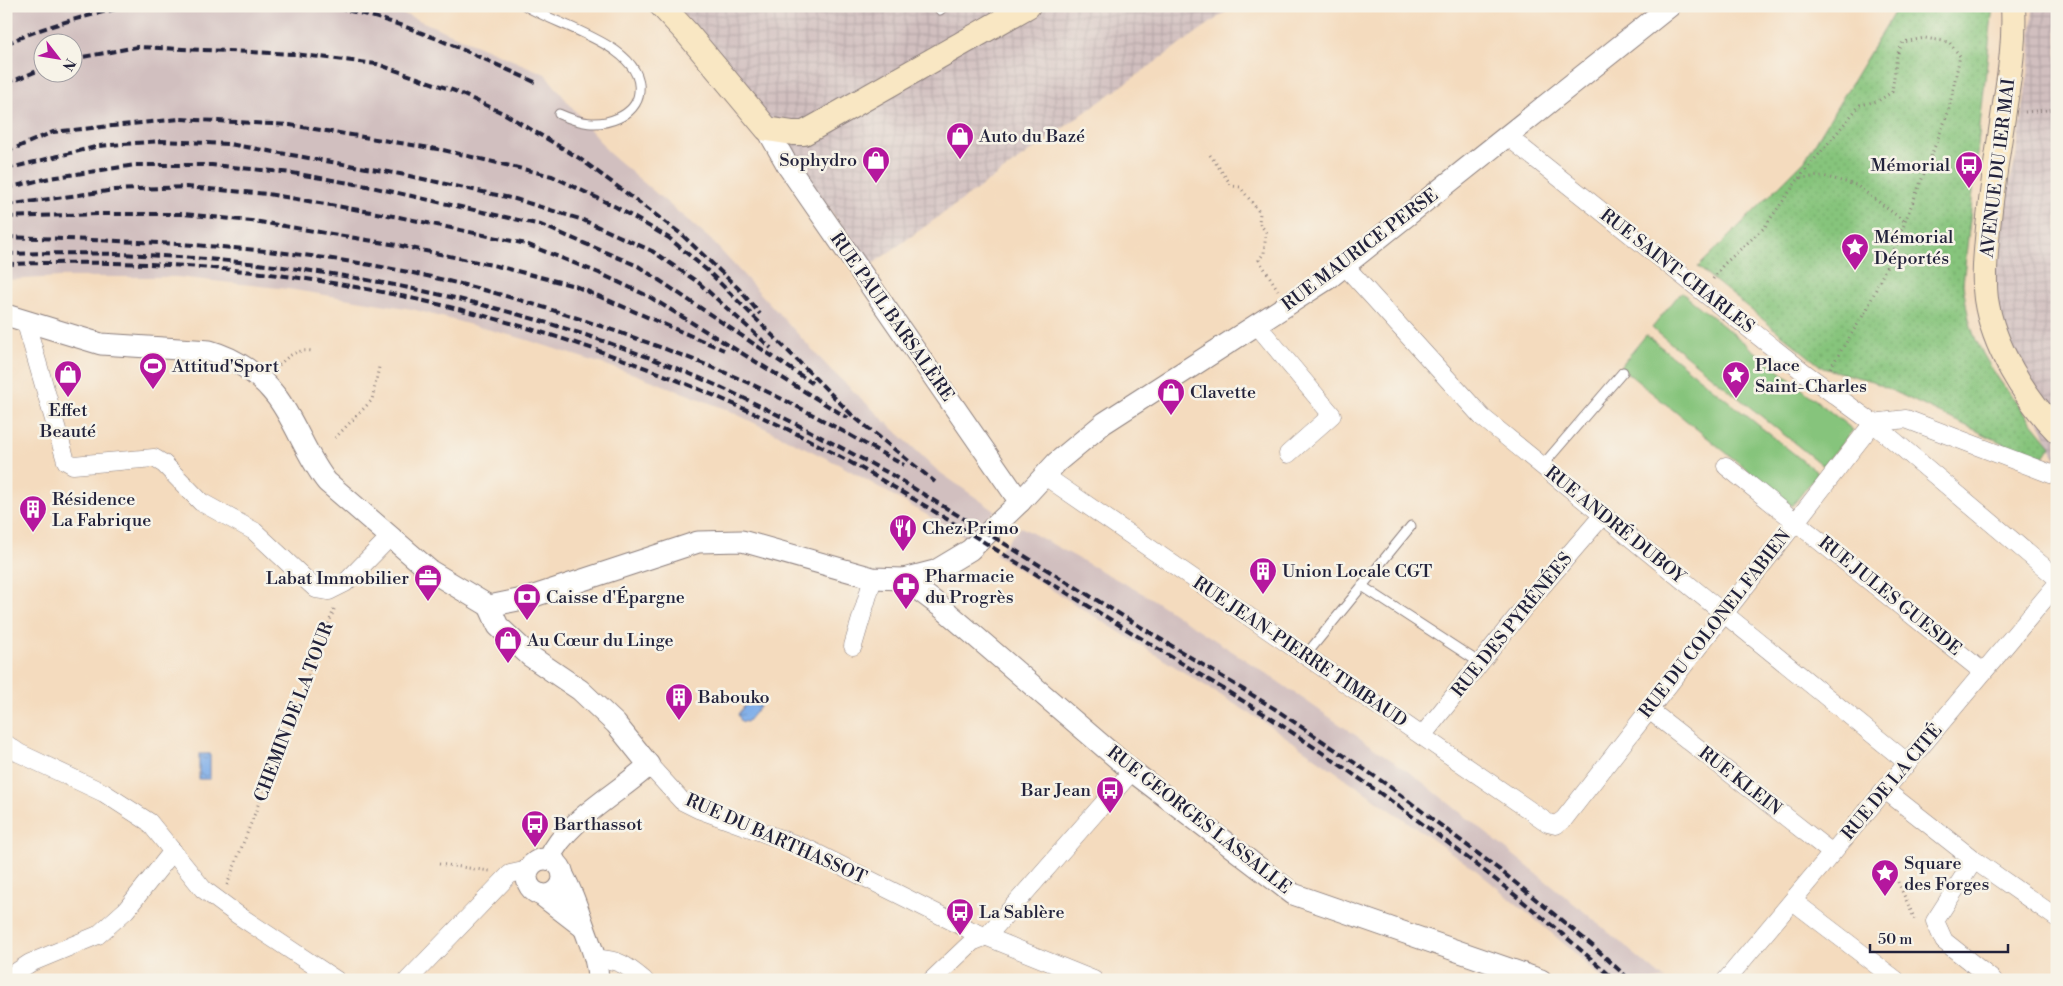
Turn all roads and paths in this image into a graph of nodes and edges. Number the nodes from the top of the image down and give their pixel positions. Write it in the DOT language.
graph roads {
  1 [pos="526,6"];
  2 [pos="662,6"];
  3 [pos="937,6"];
  4 [pos="945,6"];
  5 [pos="1028,6"];
  6 [pos="1670,6"];
  7 [pos="2013,6"];
  8 [pos="2057,109"];
  9 [pos="2020,113"];
  10 [pos="559,114"];
  11 [pos="767,129"];
  12 [pos="1507,136"];
  13 [pos="1210,155"];
  14 [pos="1798,178"];
  15 [pos="1904,221"];
  16 [pos="1344,265"];
  17 [pos="1703,292"];
  18 [pos="1287,305"];
  19 [pos="16,317"];
  20 [pos="1257,325"];
  21 [pos="312,351"];
  22 [pos="279,365"];
  23 [pos="379,367"];
  24 [pos="1622,372"];
  25 [pos="1820,384"];
  26 [pos="1873,423"];
  27 [pos="2057,431"];
  28 [pos="335,438"];
  29 [pos="1288,454"];
  30 [pos="1542,466"];
  31 [pos="1726,466"];
  32 [pos="2057,472"];
  33 [pos="1045,476"];
  34 [pos="1020,502"];
  35 [pos="1603,515"];
  36 [pos="1796,520"];
  37 [pos="1411,526"];
  38 [pos="390,537"];
  39 [pos="873,578"];
  40 [pos="2057,578"];
  41 [pos="904,579"];
  42 [pos="345,583"];
  43 [pos="2057,584"];
  44 [pos="1362,586"];
  45 [pos="489,606"];
  46 [pos="1724,612"];
  47 [pos="853,646"];
  48 [pos="1305,656"];
  49 [pos="1480,663"];
  50 [pos="1983,672"];
  51 [pos="1648,709"];
  52 [pos="1422,736"];
  53 [pos="6,744"];
  54 [pos="1908,763"];
  55 [pos="649,765"];
  56 [pos="1132,771"];
  57 [pos="1885,790"];
  58 [pos="1556,825"];
  59 [pos="173,851"];
  60 [pos="1832,853"];
  61 [pos="549,859"];
  62 [pos="1974,860"];
  63 [pos="438,864"];
  64 [pos="519,872"];
  65 [pos="563,876"];
  66 [pos="1898,882"];
  67 [pos="540,894"];
  68 [pos="1793,901"];
  69 [pos="221,902"];
  70 [pos="2057,918"];
  71 [pos="584,928"];
  72 [pos="1940,932"];
  73 [pos="987,936"];
  74 [pos="597,969"];
  75 [pos="6,979"];
  76 [pos="336,980"];
  77 [pos="408,980"];
  78 [pos="644,980"];
  79 [pos="932,980"];
  80 [pos="1094,980"];
  81 [pos="1541,980"];
  82 [pos="1726,980"];
  83 [pos="1896,980"];
  84 [pos="1993,980"];
  1 -- 10 [label="lane"];
  2 -- 11 [label="main road"];
  3 -- 4 [label="lane"];
  5 -- 11 [label="main road"];
  6 -- 12 [label="street, RUE MAURICE PERSE"];
  7 -- 27 [label="main road, AVENUE DU 1ER MAI"];
  8 -- 9 [label="path"];
  11 -- 34 [label="street, RUE PAUL BARSALÈRE"];
  12 -- 16 [label="street, RUE MAURICE PERSE"];
  12 -- 17 [label="street, RUE SAINT-CHARLES"];
  13 -- 18 [label="path"];
  14 -- 15 [label="path"];
  14 -- 15 [label="path"];
  14 -- 17 [label="path"];
  15 -- 25 [label="path"];
  16 -- 18 [label="street, RUE MAURICE PERSE"];
  16 -- 30 [label="street, RUE ANDRÉ DUBOY"];
  17 -- 25 [label="street, RUE SAINT-CHARLES"];
  18 -- 20 [label="street, RUE MAURICE PERSE"];
  19 -- 38 [label="street"];
  19 -- 42 [label="street"];
  20 -- 29 [label="street"];
  20 -- 33 [label="street, RUE MAURICE PERSE"];
  21 -- 22 [label="path"];
  23 -- 28 [label="path"];
  24 -- 30 [label="lane"];
  25 -- 26 [label="street, RUE SAINT-CHARLES"];
  26 -- 32 [label="street"];
  26 -- 36 [label="street, RUE DU COLONEL FABIEN"];
  26 -- 40 [label="street, RUE SAINT-CHARLES"];
  30 -- 35 [label="street, RUE ANDRÉ DUBOY"];
  31 -- 36 [label="street, RUE JULES GUESDE"];
  33 -- 34 [label="street, RUE MAURICE PERSE"];
  33 -- 48 [label="street, RUE JEAN-PIERRE TIMBAUD"];
  34 -- 41 [label="street, RUE MAURICE PERSE"];
  35 -- 46 [label="street, RUE ANDRÉ DUBOY"];
  35 -- 49 [label="street, RUE DES PYRÉNÉES"];
  36 -- 46 [label="street, RUE DU COLONEL FABIEN"];
  36 -- 50 [label="street, RUE JULES GUESDE"];
  37 -- 44 [label="lane"];
  38 -- 42 [label="street"];
  38 -- 45 [label="street"];
  39 -- 41 [label="street, RUE MAURICE PERSE"];
  39 -- 45 [label="street, RUE MAURICE PERSE"];
  39 -- 47 [label="street"];
  41 -- 56 [label="street, RUE GEORGES LASSALLE"];
  42 -- 69 [label="path, CHEMIN DE LA TOUR"];
  43 -- 50 [label="street, RUE DE LA CITÉ"];
  44 -- 48 [label="lane"];
  44 -- 49 [label="lane"];
  45 -- 55 [label="street, RUE DU BARTHASSOT"];
  46 -- 51 [label="street, RUE DU COLONEL FABIEN"];
  46 -- 54 [label="street, RUE ANDRÉ DUBOY"];
  48 -- 52 [label="street, RUE JEAN-PIERRE TIMBAUD"];
  49 -- 52 [label="street, RUE DES PYRÉNÉES"];
  50 -- 54 [label="street, RUE DE LA CITÉ"];
  51 -- 58 [label="street, RUE DU COLONEL FABIEN"];
  51 -- 60 [label="street, RUE KLEIN"];
  52 -- 58 [label="street, RUE JEAN-PIERRE TIMBAUD"];
  53 -- 59 [label="street"];
  54 -- 57 [label="street, RUE DE LA CITÉ"];
  55 -- 61 [label="street"];
  55 -- 73 [label="street, RUE DU BARTHASSOT"];
  56 -- 73 [label="street"];
  56 -- 81 [label="street, RUE GEORGES LASSALLE"];
  57 -- 60 [label="street, RUE DE LA CITÉ"];
  57 -- 62 [label="street"];
  59 -- 69 [label="street"];
  59 -- 75 [label="street"];
  60 -- 68 [label="street, RUE DE LA CITÉ"];
  61 -- 64 [label="street"];
  61 -- 65 [label="street"];
  62 -- 70 [label="street"];
  62 -- 72 [label="street"];
  63 -- 64 [label="path"];
  64 -- 67 [label="street"];
  64 -- 77 [label="street"];
  65 -- 67 [label="street"];
  65 -- 71 [label="street"];
  66 -- 72 [label="path"];
  67 -- 71 [label="street"];
  68 -- 82 [label="street, RUE DE LA CITÉ"];
  68 -- 83 [label="street"];
  69 -- 76 [label="street"];
  71 -- 74 [label="street"];
  72 -- 84 [label="street"];
  73 -- 79 [label="street"];
  73 -- 80 [label="street, RUE DU BARTHASSOT"];
  74 -- 78 [label="street"];
}
